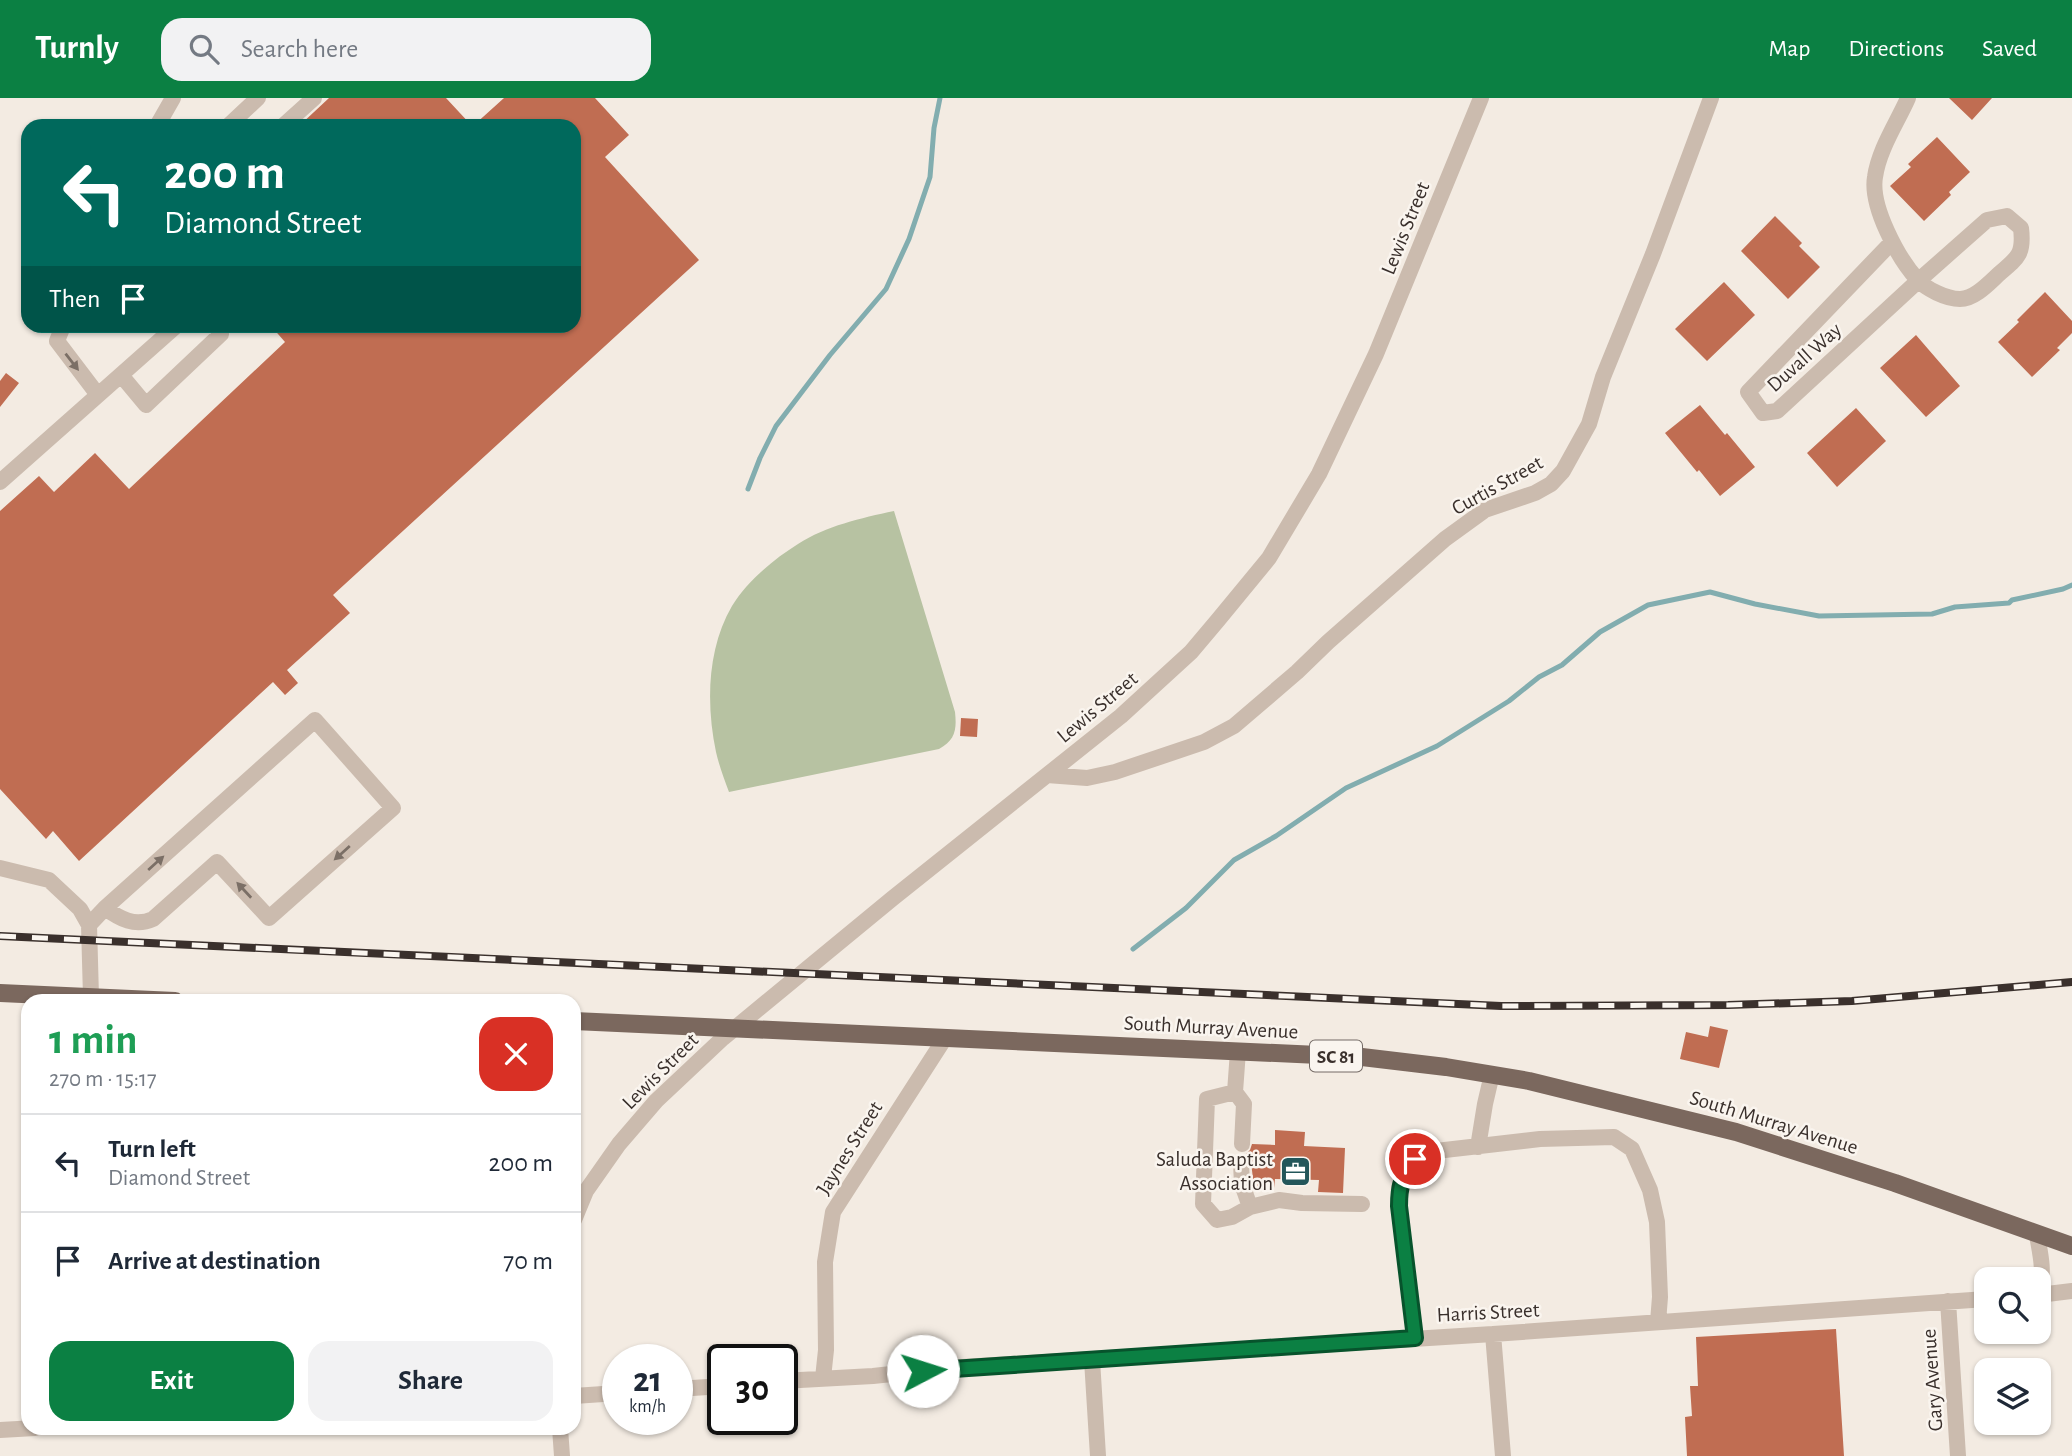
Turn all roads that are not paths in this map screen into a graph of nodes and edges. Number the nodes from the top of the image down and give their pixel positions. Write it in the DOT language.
graph roads {
  1 [pos="173,98"];
  2 [pos="258,98"];
  3 [pos="314,98"];
  4 [pos="1481,98"];
  5 [pos="1711,98"];
  6 [pos="1909,98"];
  7 [pos="162,119"];
  8 [pos="236,119"];
  9 [pos="291,119"];
  10 [pos="1892,242"];
  11 [pos="1918,281"];
  12 [pos="60,333"];
  13 [pos="168,333"];
  14 [pos="220,333"];
  15 [pos="121,375"];
  16 [pos="98,395"];
  17 [pos="0,482"];
  18 [pos="1047,775"];
  19 [pos="0,869"];
  20 [pos="105,908"];
  21 [pos="89,925"];
  22 [pos="0,993"];
  23 [pos="22,994"];
  24 [pos="90,994"];
  25 [pos="581,1021"];
  26 [pos="735,1028"];
  27 [pos="945,1038"];
  28 [pos="1237,1051"];
  29 [pos="1492,1074"];
  30 [pos="1235,1092"];
  31 [pos="1242,1144"];
  32 [pos="1478,1147"];
  33 [pos="1241,1163"];
  34 [pos="581,1203"];
  35 [pos="1362,1204"];
  36 [pos="1251,1207"];
  37 [pos="2037,1234"];
  38 [pos="2072,1246"];
  39 [pos="2041,1267"];
  40 [pos="2072,1291"];
  41 [pos="2051,1292"];
  42 [pos="1974,1300"];
  43 [pos="1948,1301"];
  44 [pos="1658,1322"];
  45 [pos="1493,1334"];
  46 [pos="1415,1338"];
  47 [pos="1092,1360"];
  48 [pos="823,1378"];
  49 [pos="798,1380"];
  50 [pos="602,1394"];
  51 [pos="581,1396"];
  52 [pos="21,1429"];
  53 [pos="0,1430"];
  54 [pos="560,1435"];
  55 [pos="562,1456"];
  56 [pos="1098,1456"];
  57 [pos="1503,1456"];
  58 [pos="1958,1456"];
  1 -- 7 [label="street"];
  2 -- 8 [label="street"];
  3 -- 9 [label="street"];
  4 -- 18 [label="street, Lewis Street"];
  5 -- 18 [label="street, Curtis Street"];
  6 -- 10 [label="street, Duvall Way"];
  10 -- 11 [label="street, Duvall Way"];
  10 -- 11 [label="street, Duvall Way"];
  11 -- 11 [label="street, Duvall Way"];
  12 -- 16 [label="street, one-way"];
  13 -- 15 [label="street"];
  14 -- 15 [label="street"];
  15 -- 16 [label="street"];
  16 -- 17 [label="street"];
  18 -- 26 [label="street, Lewis Street"];
  19 -- 21 [label="street"];
  20 -- 20 [label="street, one-way"];
  20 -- 21 [label="street"];
  21 -- 24 [label="street"];
  22 -- 23 [label="main road"];
  25 -- 26 [label="main road, South Murray Avenue / SC 81"];
  26 -- 27 [label="main road, South Murray Avenue / SC 81"];
  26 -- 34 [label="street, Lewis Street"];
  27 -- 28 [label="main road, South Murray Avenue / SC 81"];
  27 -- 48 [label="street, Jaynes Street"];
  28 -- 29 [label="main road, South Murray Avenue / SC 81"];
  28 -- 30 [label="street"];
  29 -- 32 [label="street"];
  29 -- 37 [label="main road, South Murray Avenue / SC 81"];
  30 -- 31 [label="street"];
  30 -- 36 [label="street"];
  32 -- 44 [label="street"];
  32 -- 46 [label="street"];
  33 -- 36 [label="street"];
  35 -- 36 [label="street"];
  37 -- 38 [label="main road, South Murray Avenue / SC 81"];
  37 -- 39 [label="street"];
  40 -- 41 [label="street"];
  42 -- 43 [label="street, Harris Street"];
  43 -- 44 [label="street, Harris Street"];
  43 -- 58 [label="street, Gary Avenue"];
  44 -- 45 [label="street, Harris Street"];
  45 -- 46 [label="street, Harris Street"];
  45 -- 57 [label="street"];
  46 -- 47 [label="street, Harris Street"];
  47 -- 48 [label="street, Harris Street"];
  47 -- 56 [label="street"];
  48 -- 49 [label="street, Harris Street"];
  50 -- 51 [label="street"];
  52 -- 53 [label="street"];
  54 -- 55 [label="street"];
}
